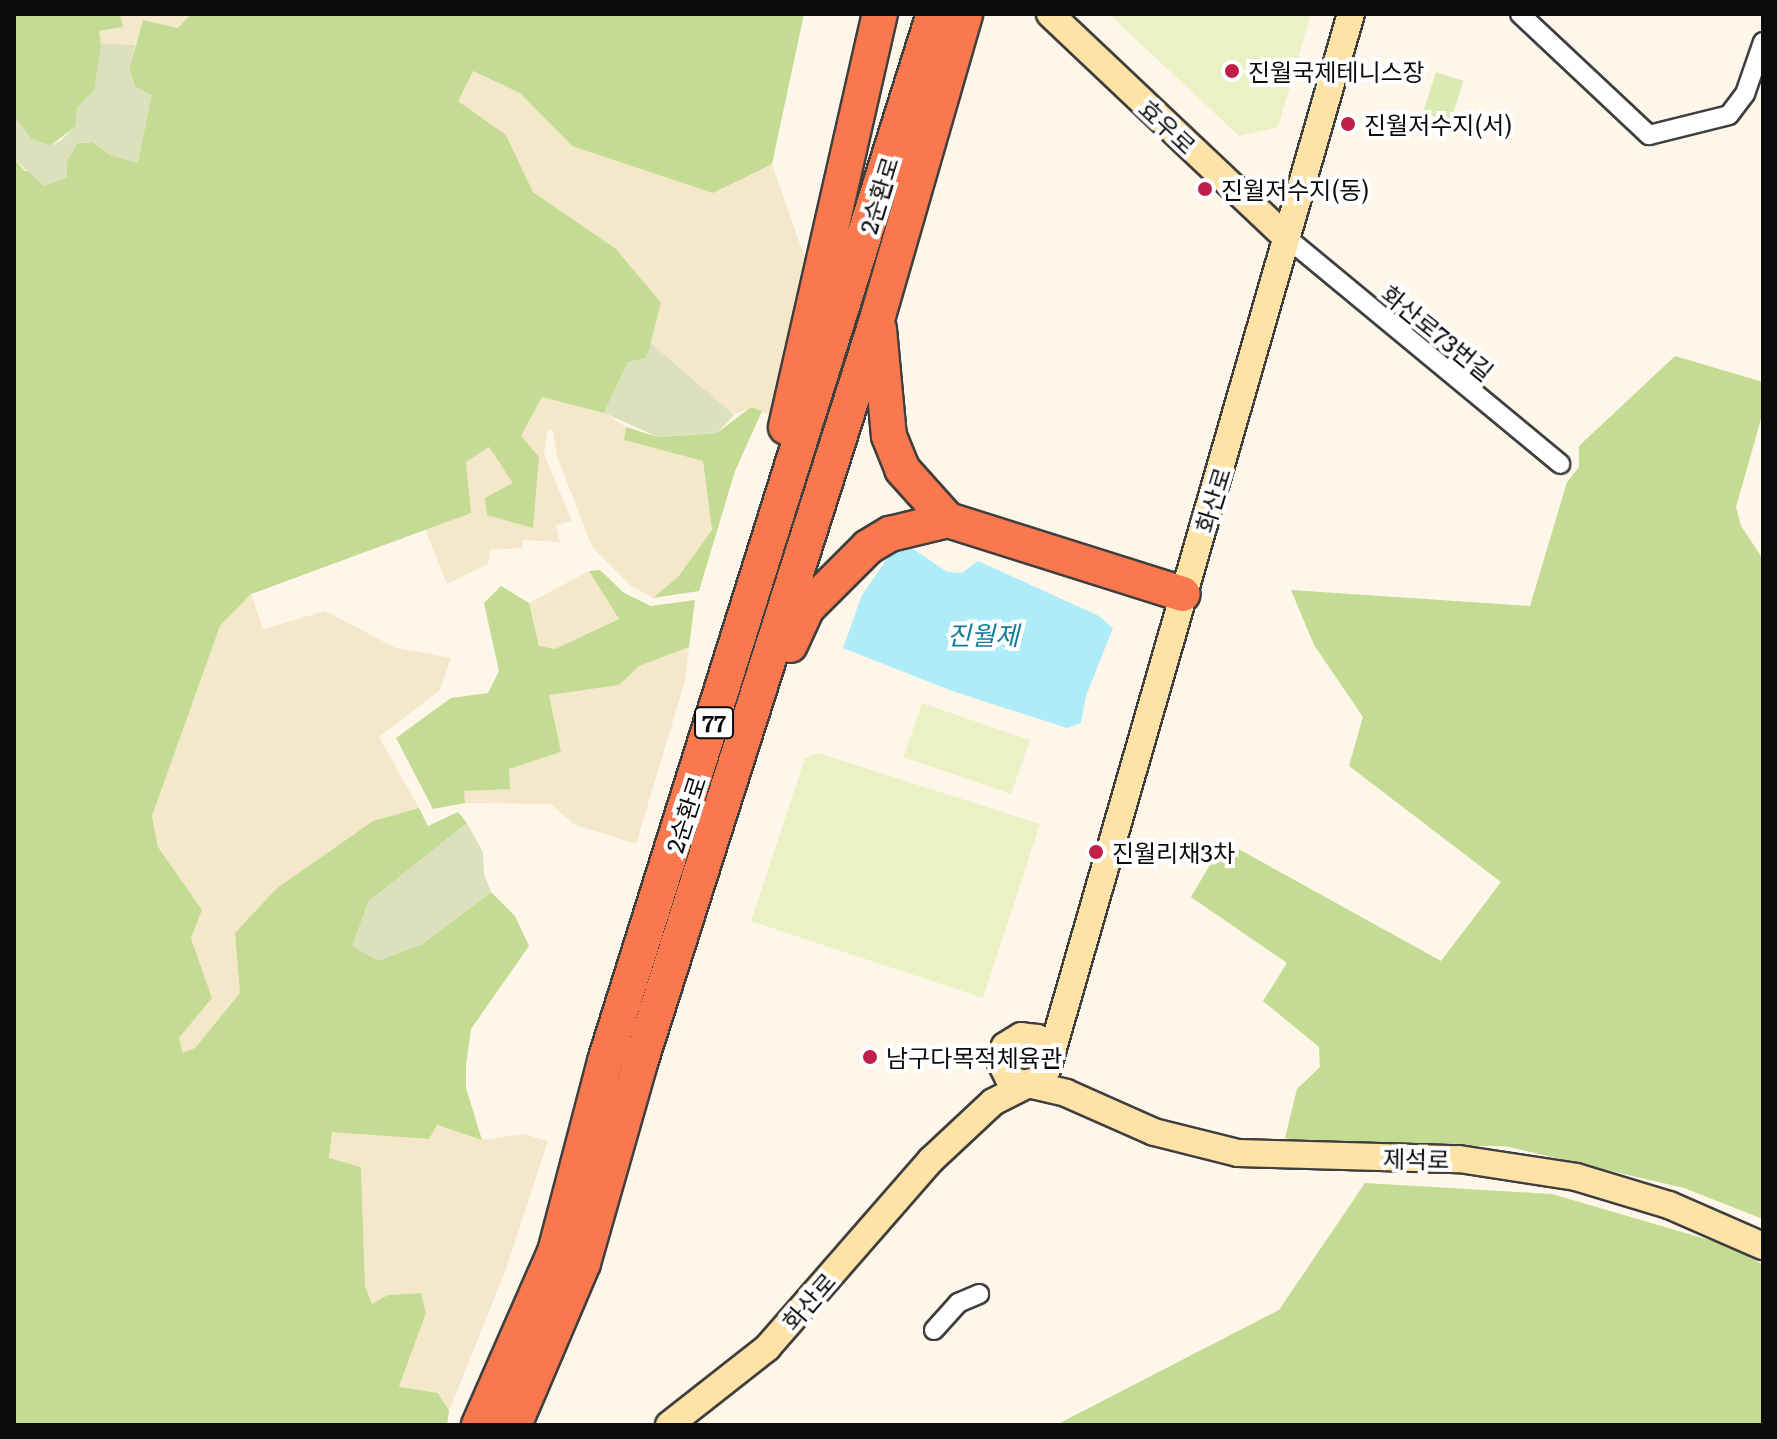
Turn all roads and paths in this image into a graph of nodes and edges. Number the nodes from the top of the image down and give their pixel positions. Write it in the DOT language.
graph roads {
  1 [pos="880,14"];
  2 [pos="934,14"];
  3 [pos="965,14"];
  4 [pos="1050,14"];
  5 [pos="1351,14"];
  6 [pos="1520,14"];
  7 [pos="1763,42"];
  8 [pos="1286,237"];
  9 [pos="878,316"];
  10 [pos="1560,464"];
  11 [pos="943,520"];
  12 [pos="1183,594"];
  13 [pos="747,619"];
  14 [pos="746,740"];
  15 [pos="1039,1060"];
  16 [pos="1001,1063"];
  17 [pos="931,1160"];
  18 [pos="1763,1246"];
  19 [pos="979,1294"];
  20 [pos="934,1330"];
  21 [pos="479,1425"];
  22 [pos="514,1425"];
  23 [pos="669,1425"];
  1 -- 13 [label="highway"];
  2 -- 13 [label="highway, 2순환로 / 77"];
  3 -- 9 [label="highway, 2순환로 / 77"];
  4 -- 8 [label="main road, 효우로"];
  5 -- 8 [label="main road, 화산로"];
  6 -- 7 [label="street"];
  8 -- 10 [label="street, 화산로73번길"];
  8 -- 12 [label="main road, 화산로"];
  9 -- 11 [label="highway"];
  9 -- 14 [label="highway, 2순환로 / 77"];
  11 -- 12 [label="highway"];
  11 -- 14 [label="highway"];
  12 -- 15 [label="main road, 화산로"];
  13 -- 21 [label="highway, 2순환로 / 77"];
  14 -- 22 [label="highway, 2순환로 / 77"];
  15 -- 16 [label="main road"];
  15 -- 16 [label="main road"];
  15 -- 17 [label="main road"];
  15 -- 18 [label="main road, 제석로"];
  16 -- 17 [label="main road"];
  17 -- 23 [label="main road, 화산로"];
  19 -- 20 [label="street"];
}
